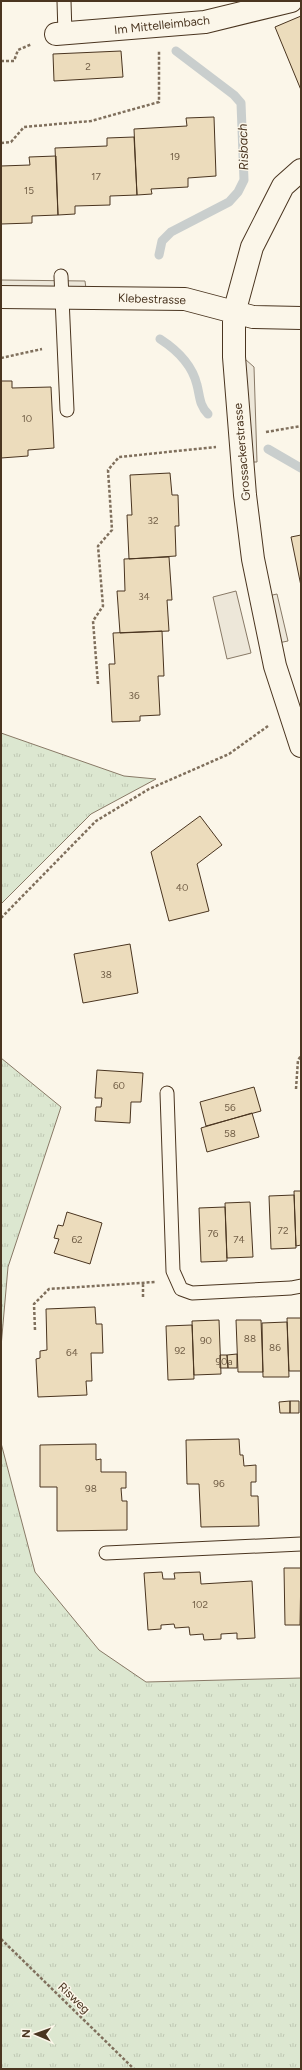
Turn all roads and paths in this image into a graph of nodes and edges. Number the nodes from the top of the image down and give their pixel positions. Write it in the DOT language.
graph roads {
  1 [pos="64,1"];
  2 [pos="291,1"];
  3 [pos="61,34"];
  4 [pos="159,46"];
  5 [pos="1,61"];
  6 [pos="1,143"];
  7 [pos="301,170"];
  8 [pos="62,286"];
  9 [pos="1,296"];
  10 [pos="234,312"];
  11 [pos="301,318"];
  12 [pos="64,345"];
  13 [pos="1,358"];
  14 [pos="67,410"];
  15 [pos="301,426"];
  16 [pos="279,430"];
  17 [pos="241,439"];
  18 [pos="98,684"];
  19 [pos="286,697"];
  20 [pos="301,746"];
  21 [pos="1,918"];
  22 [pos="301,1056"];
  23 [pos="296,1089"];
  24 [pos="167,1093"];
  25 [pos="176,1281"];
  26 [pos="143,1283"];
  27 [pos="301,1286"];
  28 [pos="142,1297"];
  29 [pos="35,1330"];
  30 [pos="301,1544"];
  31 [pos="106,1553"];
  32 [pos="1,1940"];
  33 [pos="134,2069"];
  1 -- 3 [label="lane"];
  2 -- 3 [label="street, Im Mittelleimbach"];
  3 -- 5 [label="path"];
  4 -- 6 [label="path"];
  7 -- 10 [label="street, Grossackerstrasse"];
  8 -- 9 [label="street, Klebestrasse"];
  8 -- 10 [label="street, Klebestrasse"];
  8 -- 12 [label="lane"];
  10 -- 11 [label="street, Klebestrasse"];
  10 -- 17 [label="street, Grossackerstrasse"];
  12 -- 13 [label="path"];
  12 -- 14 [label="lane"];
  15 -- 16 [label="path"];
  17 -- 18 [label="path"];
  17 -- 19 [label="street, Grossackerstrasse"];
  19 -- 20 [label="street, Grossackerstrasse"];
  19 -- 21 [label="path"];
  22 -- 23 [label="path"];
  24 -- 25 [label="lane"];
  25 -- 26 [label="path"];
  25 -- 27 [label="lane"];
  26 -- 28 [label="path"];
  26 -- 29 [label="path"];
  30 -- 31 [label="lane"];
  32 -- 33 [label="path, Risweg"];
}
